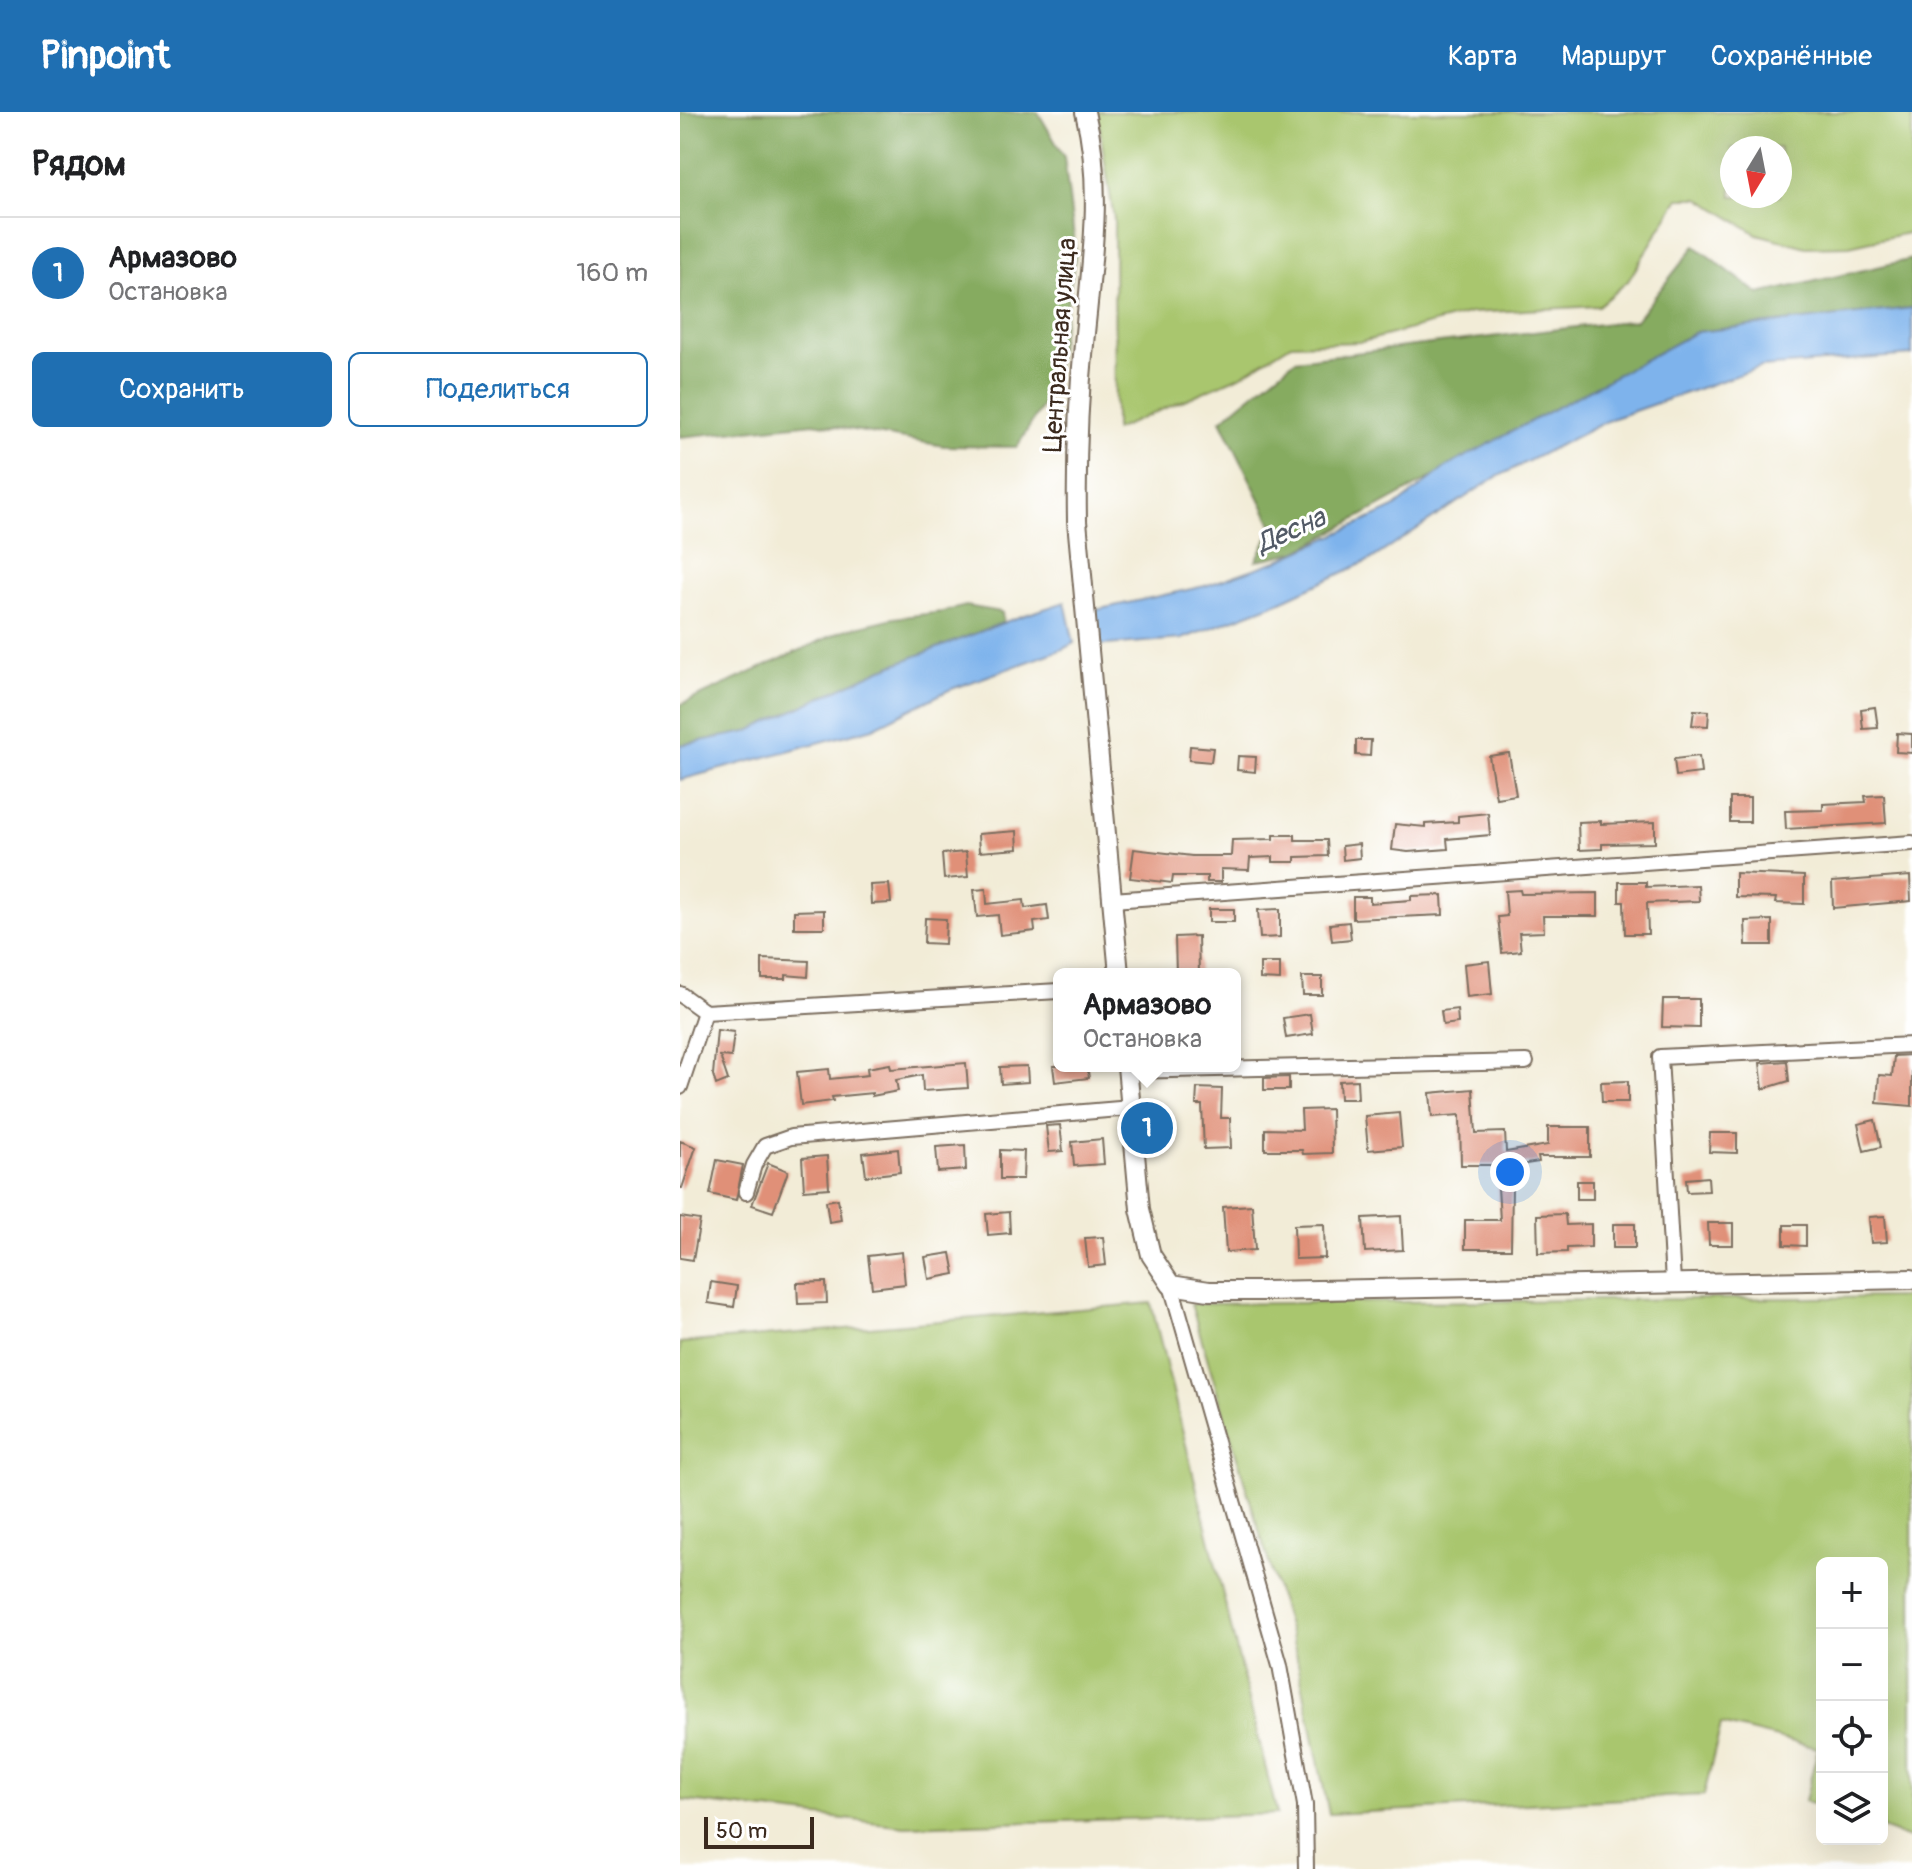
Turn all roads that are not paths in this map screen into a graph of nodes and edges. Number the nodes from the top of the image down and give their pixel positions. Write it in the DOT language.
graph roads {
  1 [pos="1085,112"];
  2 [pos="1912,843"];
  3 [pos="1112,900"];
  4 [pos="1118,968"];
  5 [pos="1053,991"];
  6 [pos="680,994"];
  7 [pos="705,1012"];
  8 [pos="1912,1045"];
  9 [pos="1526,1062"];
  10 [pos="1241,1066"];
  11 [pos="1128,1072"];
  12 [pos="680,1087"];
  13 [pos="1131,1108"];
  14 [pos="746,1192"];
  15 [pos="1912,1279"];
  16 [pos="1673,1282"];
  17 [pos="1171,1285"];
  18 [pos="1306,1869"];
  1 -- 3 [label="street, Центральная улица"];
  2 -- 3 [label="street"];
  3 -- 4 [label="street, Центральная улица"];
  5 -- 7 [label="street"];
  6 -- 7 [label="street"];
  7 -- 12 [label="street"];
  8 -- 16 [label="street"];
  9 -- 10 [label="street"];
  11 -- 13 [label="street"];
  13 -- 14 [label="street"];
  13 -- 17 [label="street"];
  15 -- 16 [label="street"];
  16 -- 17 [label="street"];
  17 -- 18 [label="street"];
}
